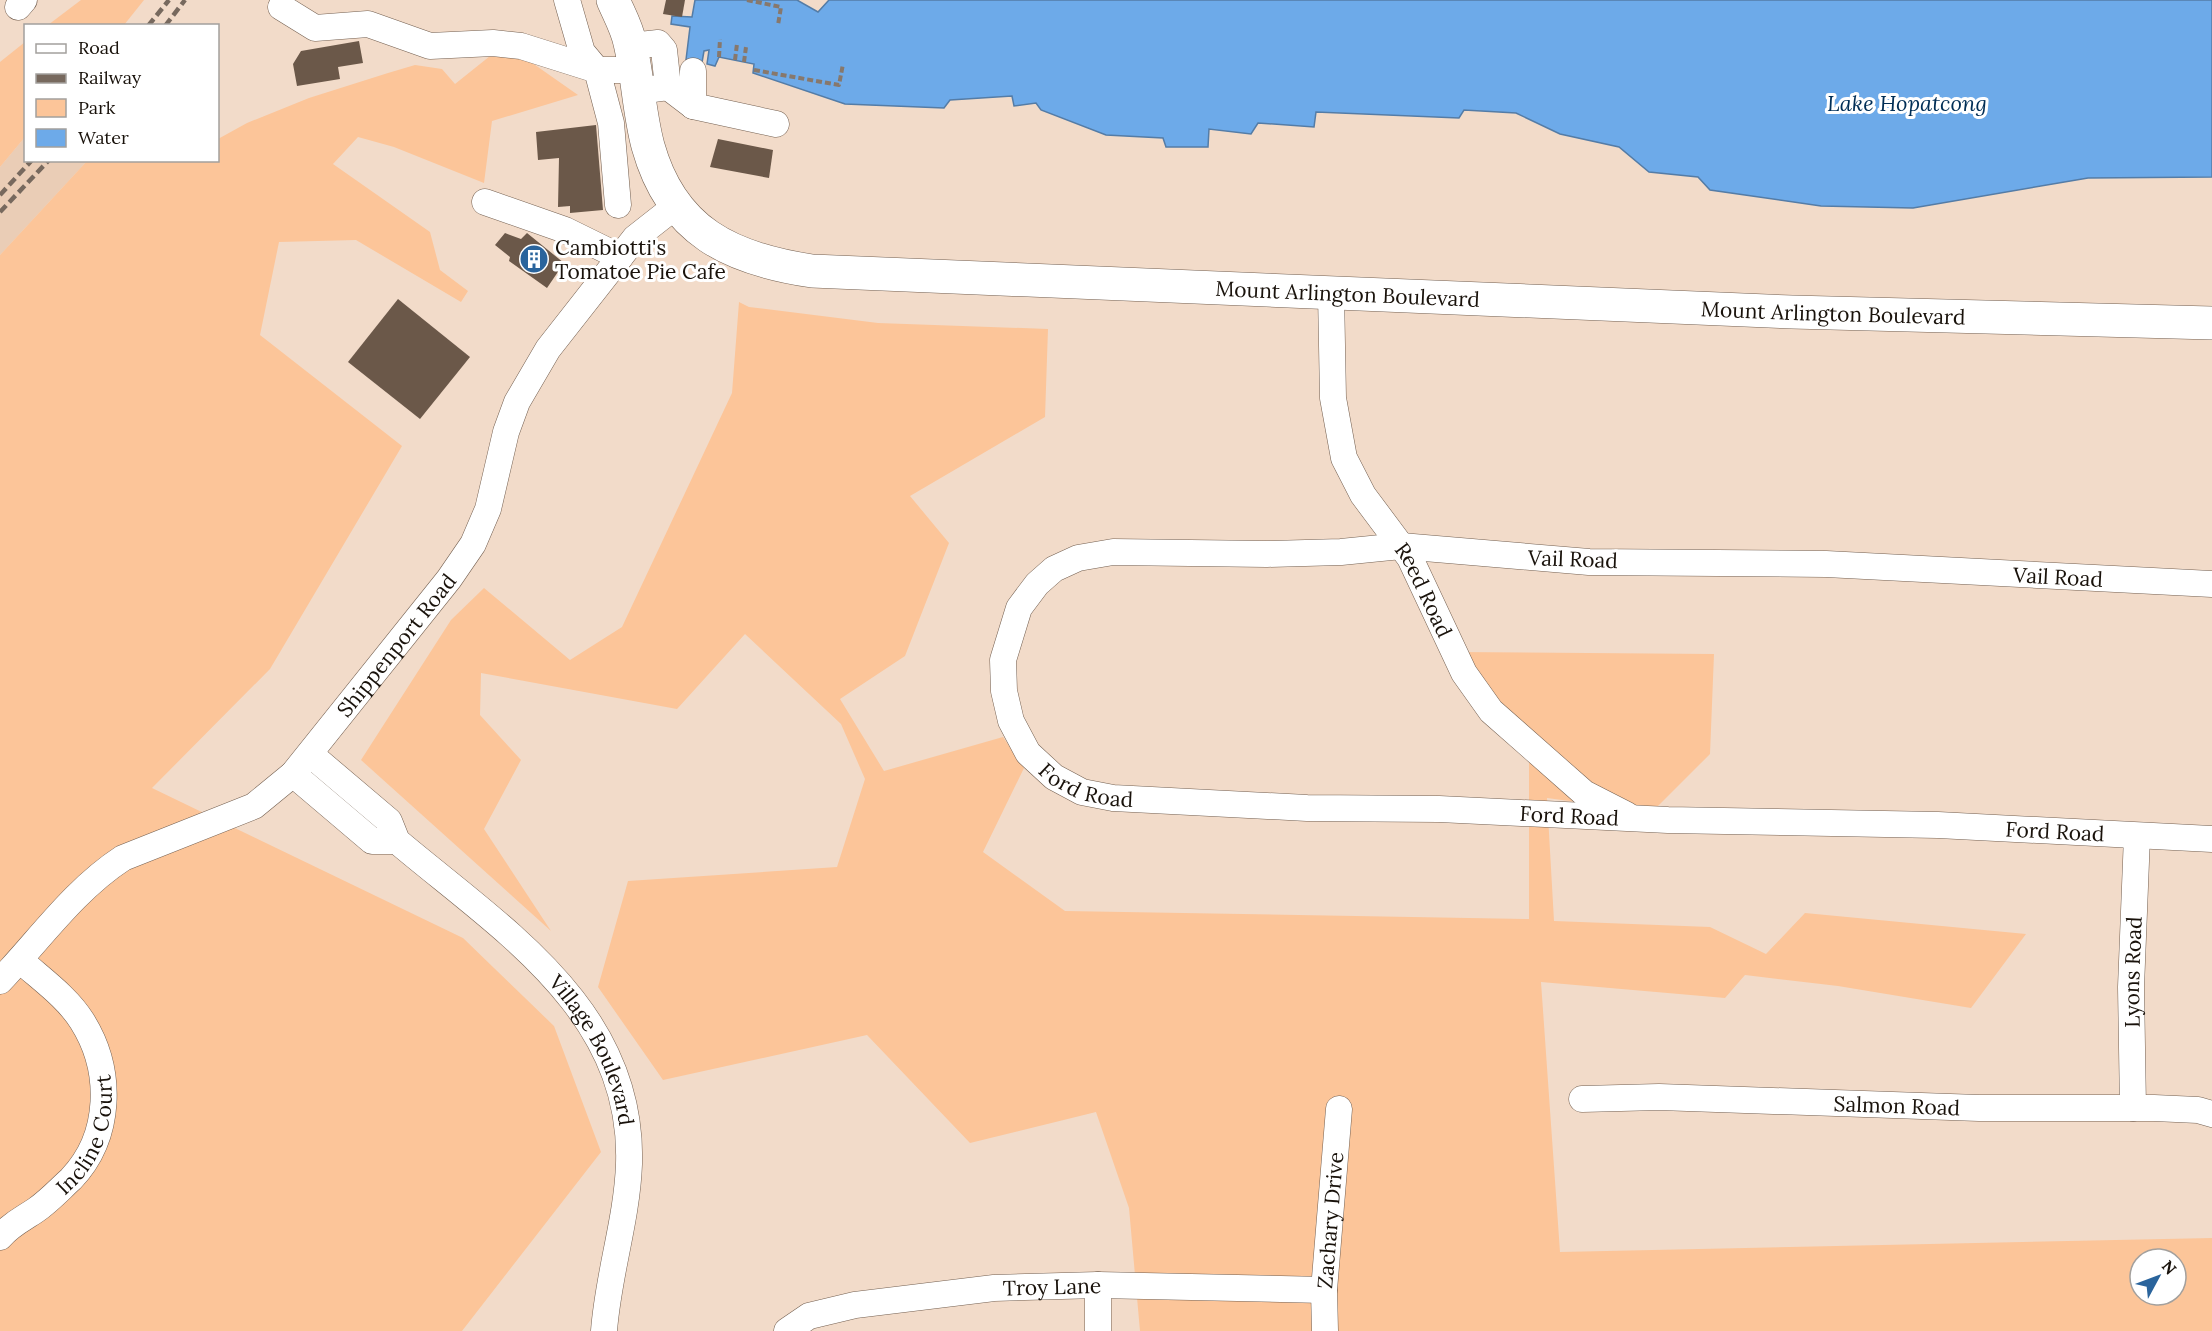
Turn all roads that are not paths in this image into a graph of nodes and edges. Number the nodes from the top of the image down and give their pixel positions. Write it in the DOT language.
graph roads {
  1 [pos="567,0"];
  2 [pos="613,0"];
  3 [pos="636,0"];
  4 [pos="281,8"];
  5 [pos="640,67"];
  6 [pos="597,70"];
  7 [pos="693,71"];
  8 [pos="693,106"];
  9 [pos="776,124"];
  10 [pos="485,202"];
  11 [pos="618,205"];
  12 [pos="677,205"];
  13 [pos="620,257"];
  14 [pos="1331,293"];
  15 [pos="2212,323"];
  16 [pos="1401,546"];
  17 [pos="2212,584"];
  18 [pos="1004,670"];
  19 [pos="310,754"];
  20 [pos="293,774"];
  21 [pos="1635,819"];
  22 [pos="2137,836"];
  23 [pos="2212,839"];
  24 [pos="397,841"];
  25 [pos="20,960"];
  26 [pos="0,981"];
  27 [pos="1582,1100"];
  28 [pos="2133,1108"];
  29 [pos="1339,1109"];
  30 [pos="2212,1114"];
  31 [pos="0,1237"];
  32 [pos="1098,1285"];
  33 [pos="1324,1290"];
  34 [pos="604,1331"];
  35 [pos="787,1331"];
  36 [pos="1098,1331"];
  37 [pos="1325,1331"];
  1 -- 6 [label="street"];
  2 -- 5 [label="main road"];
  3 -- 5 [label="main road"];
  4 -- 6 [label="street"];
  5 -- 6 [label="street"];
  5 -- 8 [label="street"];
  5 -- 12 [label="main road, Mount Arlington Boulevard"];
  6 -- 11 [label="street"];
  7 -- 8 [label="street"];
  8 -- 9 [label="street"];
  10 -- 13 [label="street"];
  12 -- 13 [label="street, Shippenport Road"];
  12 -- 14 [label="main road, Mount Arlington Boulevard"];
  13 -- 19 [label="street, Shippenport Road"];
  14 -- 15 [label="main road, Mount Arlington Boulevard"];
  14 -- 16 [label="street, Reed Road"];
  16 -- 17 [label="street, Vail Road"];
  16 -- 18 [label="street, Vail Road"];
  16 -- 21 [label="street, Reed Road"];
  18 -- 21 [label="street, Ford Road"];
  19 -- 20 [label="street, Shippenport Road"];
  19 -- 24 [label="street, Village Boulevard"];
  20 -- 24 [label="street"];
  20 -- 25 [label="street, Shippenport Road"];
  21 -- 22 [label="street, Ford Road"];
  22 -- 23 [label="street, Ford Road"];
  22 -- 28 [label="street, Lyons Road"];
  24 -- 34 [label="street, Village Boulevard"];
  25 -- 26 [label="street, Shippenport Road"];
  25 -- 31 [label="street, Incline Court"];
  27 -- 28 [label="street, Salmon Road"];
  28 -- 30 [label="street, Salmon Road"];
  29 -- 33 [label="street, Zachary Drive"];
  32 -- 33 [label="street, Troy Lane"];
  32 -- 35 [label="street, Troy Lane"];
  32 -- 36 [label="street"];
  33 -- 37 [label="street, Zachary Drive"];
}
